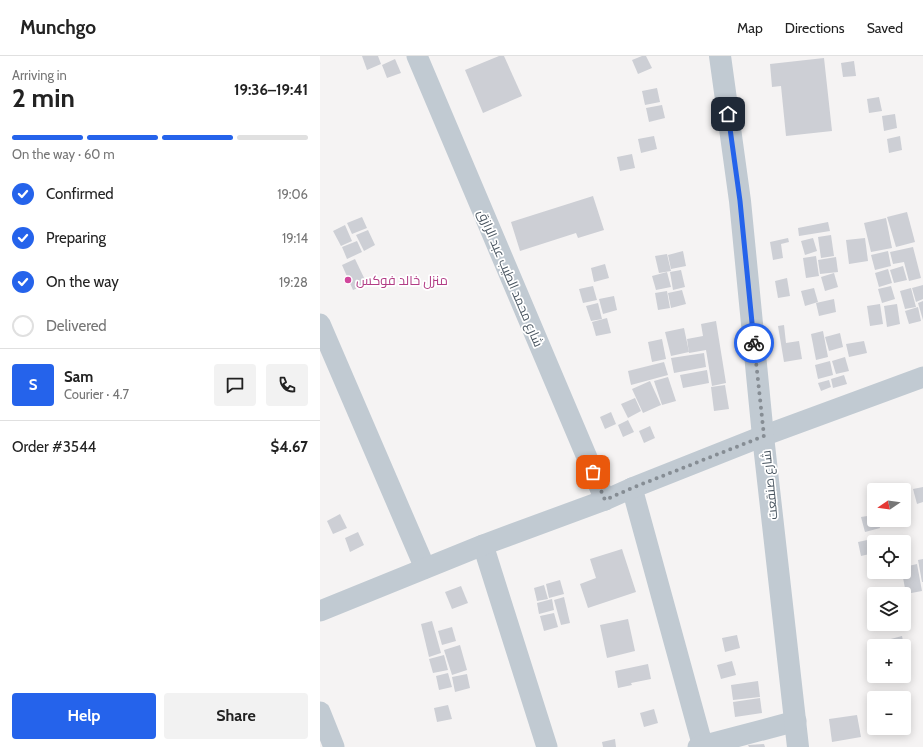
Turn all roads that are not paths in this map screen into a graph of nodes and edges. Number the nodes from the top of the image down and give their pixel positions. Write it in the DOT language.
graph roads {
  1 [pos="417,56"];
  2 [pos="720,56"];
  3 [pos="320,324"];
  4 [pos="923,377"];
  5 [pos="764,436"];
  6 [pos="632,488"];
  7 [pos="605,500"];
  8 [pos="483,546"];
  9 [pos="425,568"];
  10 [pos="320,611"];
  11 [pos="320,712"];
  12 [pos="796,720"];
  13 [pos="334,747"];
  14 [pos="547,747"];
  15 [pos="701,747"];
  16 [pos="798,747"];
  1 -- 7 [label="street, شارع محمد الطيب عبد الرازق"];
  2 -- 5 [label="street, شارع صنقعت"];
  3 -- 9 [label="street"];
  4 -- 5 [label="street"];
  5 -- 6 [label="street"];
  5 -- 12 [label="street, شارع صنقعت"];
  6 -- 7 [label="street"];
  6 -- 15 [label="street"];
  7 -- 8 [label="street"];
  8 -- 9 [label="street"];
  8 -- 14 [label="street"];
  9 -- 10 [label="street"];
  11 -- 13 [label="street"];
  12 -- 15 [label="street"];
  12 -- 16 [label="street, شارع صنقعت"];
}
